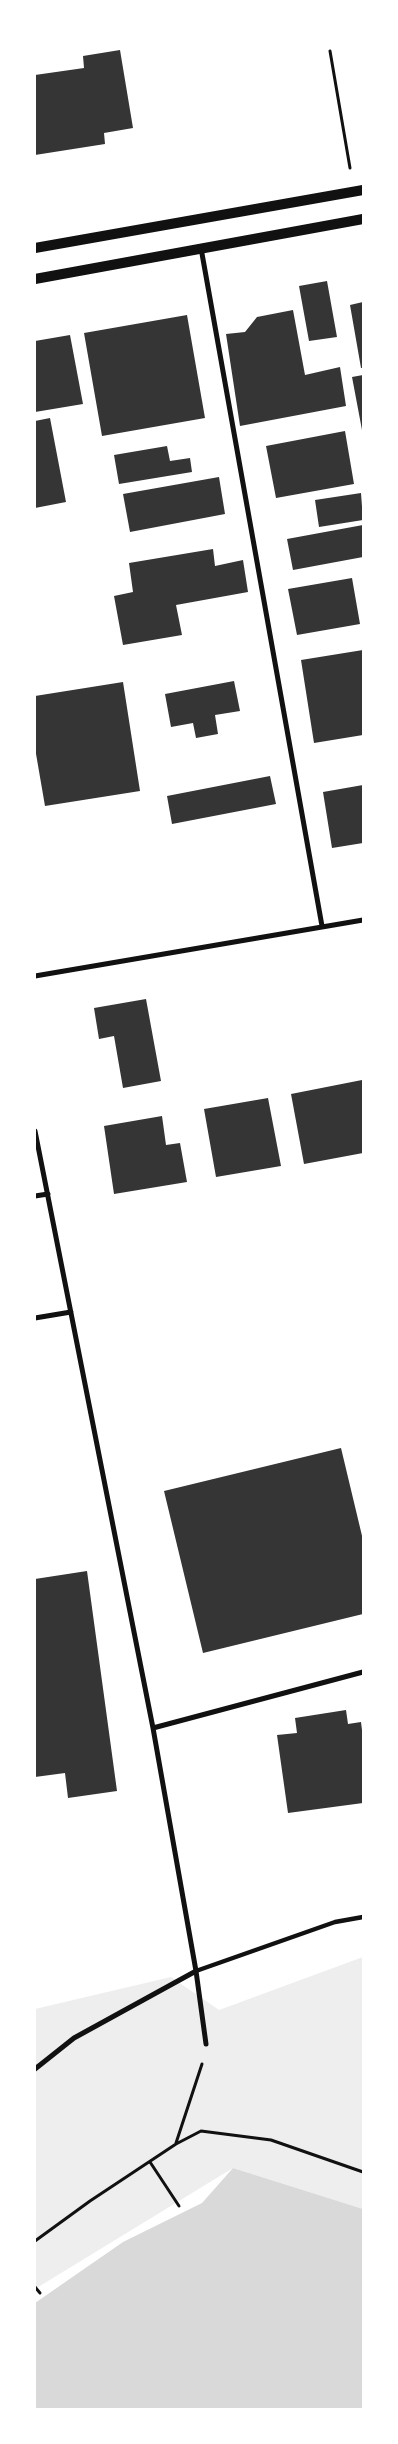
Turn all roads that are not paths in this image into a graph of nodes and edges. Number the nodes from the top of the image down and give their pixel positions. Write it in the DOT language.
graph roads {
  1 [pos="363,190"];
  2 [pos="363,219"];
  3 [pos="35,248"];
  4 [pos="201,248"];
  5 [pos="35,279"];
  6 [pos="363,920"];
  7 [pos="322,926"];
  8 [pos="35,976"];
  9 [pos="35,1131"];
  10 [pos="48,1194"];
  11 [pos="35,1196"];
  12 [pos="71,1312"];
  13 [pos="35,1318"];
  14 [pos="363,1672"];
  15 [pos="153,1728"];
  16 [pos="363,1917"];
  17 [pos="196,1970"];
  18 [pos="206,2044"];
  19 [pos="35,2069"];
  1 -- 3 [label="main road"];
  2 -- 4 [label="main road"];
  4 -- 5 [label="main road"];
  4 -- 7 [label="street"];
  6 -- 7 [label="street"];
  7 -- 8 [label="street"];
  9 -- 10 [label="street"];
  10 -- 11 [label="street"];
  10 -- 12 [label="street"];
  12 -- 13 [label="street"];
  12 -- 15 [label="street"];
  14 -- 15 [label="street"];
  15 -- 17 [label="street"];
  16 -- 17 [label="street"];
  17 -- 18 [label="street"];
  17 -- 19 [label="street"];
}
